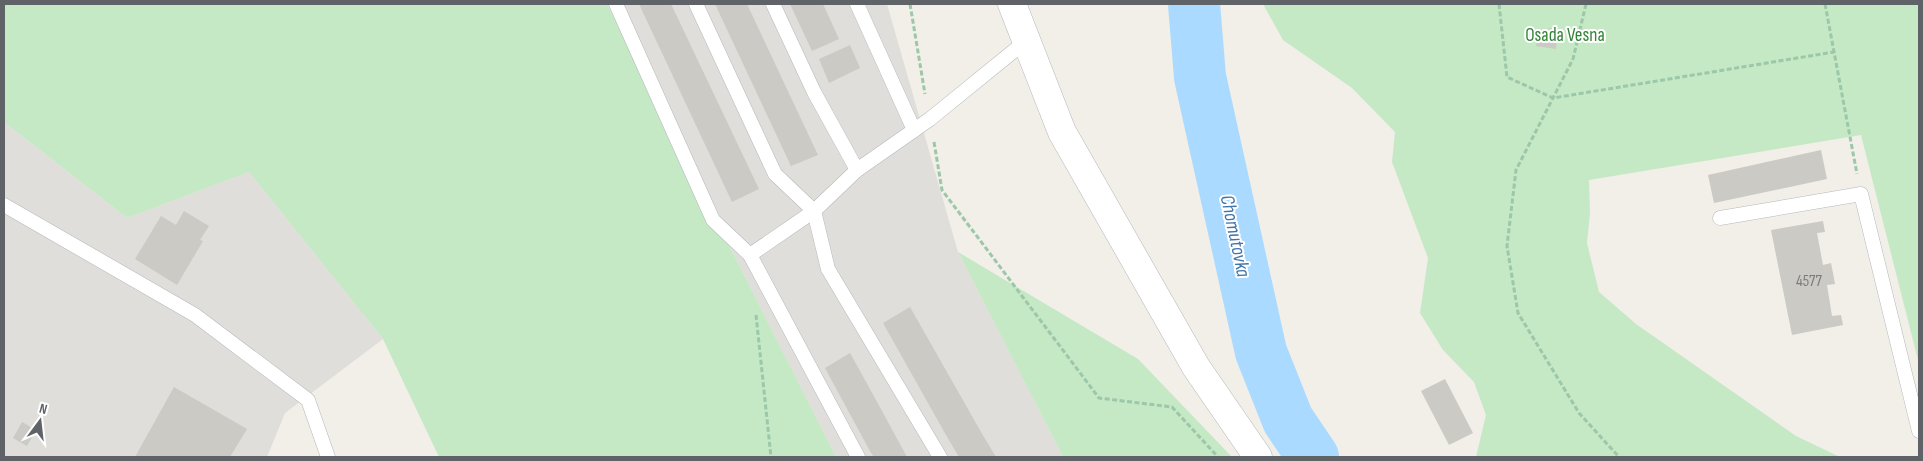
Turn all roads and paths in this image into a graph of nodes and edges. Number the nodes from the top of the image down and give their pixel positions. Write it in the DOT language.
graph roads {
  1 [pos="616,4"];
  2 [pos="696,4"];
  3 [pos="773,4"];
  4 [pos="857,4"];
  5 [pos="910,4"];
  6 [pos="1012,4"];
  7 [pos="1499,4"];
  8 [pos="1586,4"];
  9 [pos="1824,4"];
  10 [pos="1026,41"];
  11 [pos="1834,52"];
  12 [pos="1553,98"];
  13 [pos="930,119"];
  14 [pos="914,130"];
  15 [pos="856,170"];
  16 [pos="1861,194"];
  17 [pos="4,205"];
  18 [pos="814,211"];
  19 [pos="1720,218"];
  20 [pos="750,255"];
  21 [pos="756,313"];
  22 [pos="1919,431"];
  23 [pos="328,457"];
  24 [pos="771,457"];
  25 [pos="858,457"];
  26 [pos="940,457"];
  27 [pos="1218,457"];
  28 [pos="1258,457"];
  29 [pos="1619,457"];
  1 -- 20 [label="lane"];
  2 -- 18 [label="lane"];
  3 -- 15 [label="lane"];
  4 -- 14 [label="lane"];
  5 -- 13 [label="path"];
  6 -- 10 [label="street"];
  7 -- 12 [label="path"];
  8 -- 12 [label="path"];
  9 -- 11 [label="path"];
  10 -- 13 [label="lane"];
  10 -- 28 [label="street"];
  11 -- 12 [label="path"];
  11 -- 16 [label="path"];
  12 -- 29 [label="path"];
  13 -- 14 [label="lane"];
  13 -- 27 [label="path"];
  14 -- 15 [label="lane"];
  15 -- 18 [label="lane"];
  16 -- 19 [label="lane"];
  16 -- 22 [label="lane"];
  17 -- 23 [label="lane"];
  18 -- 20 [label="lane"];
  18 -- 26 [label="lane"];
  20 -- 25 [label="lane"];
  21 -- 24 [label="path"];
}
